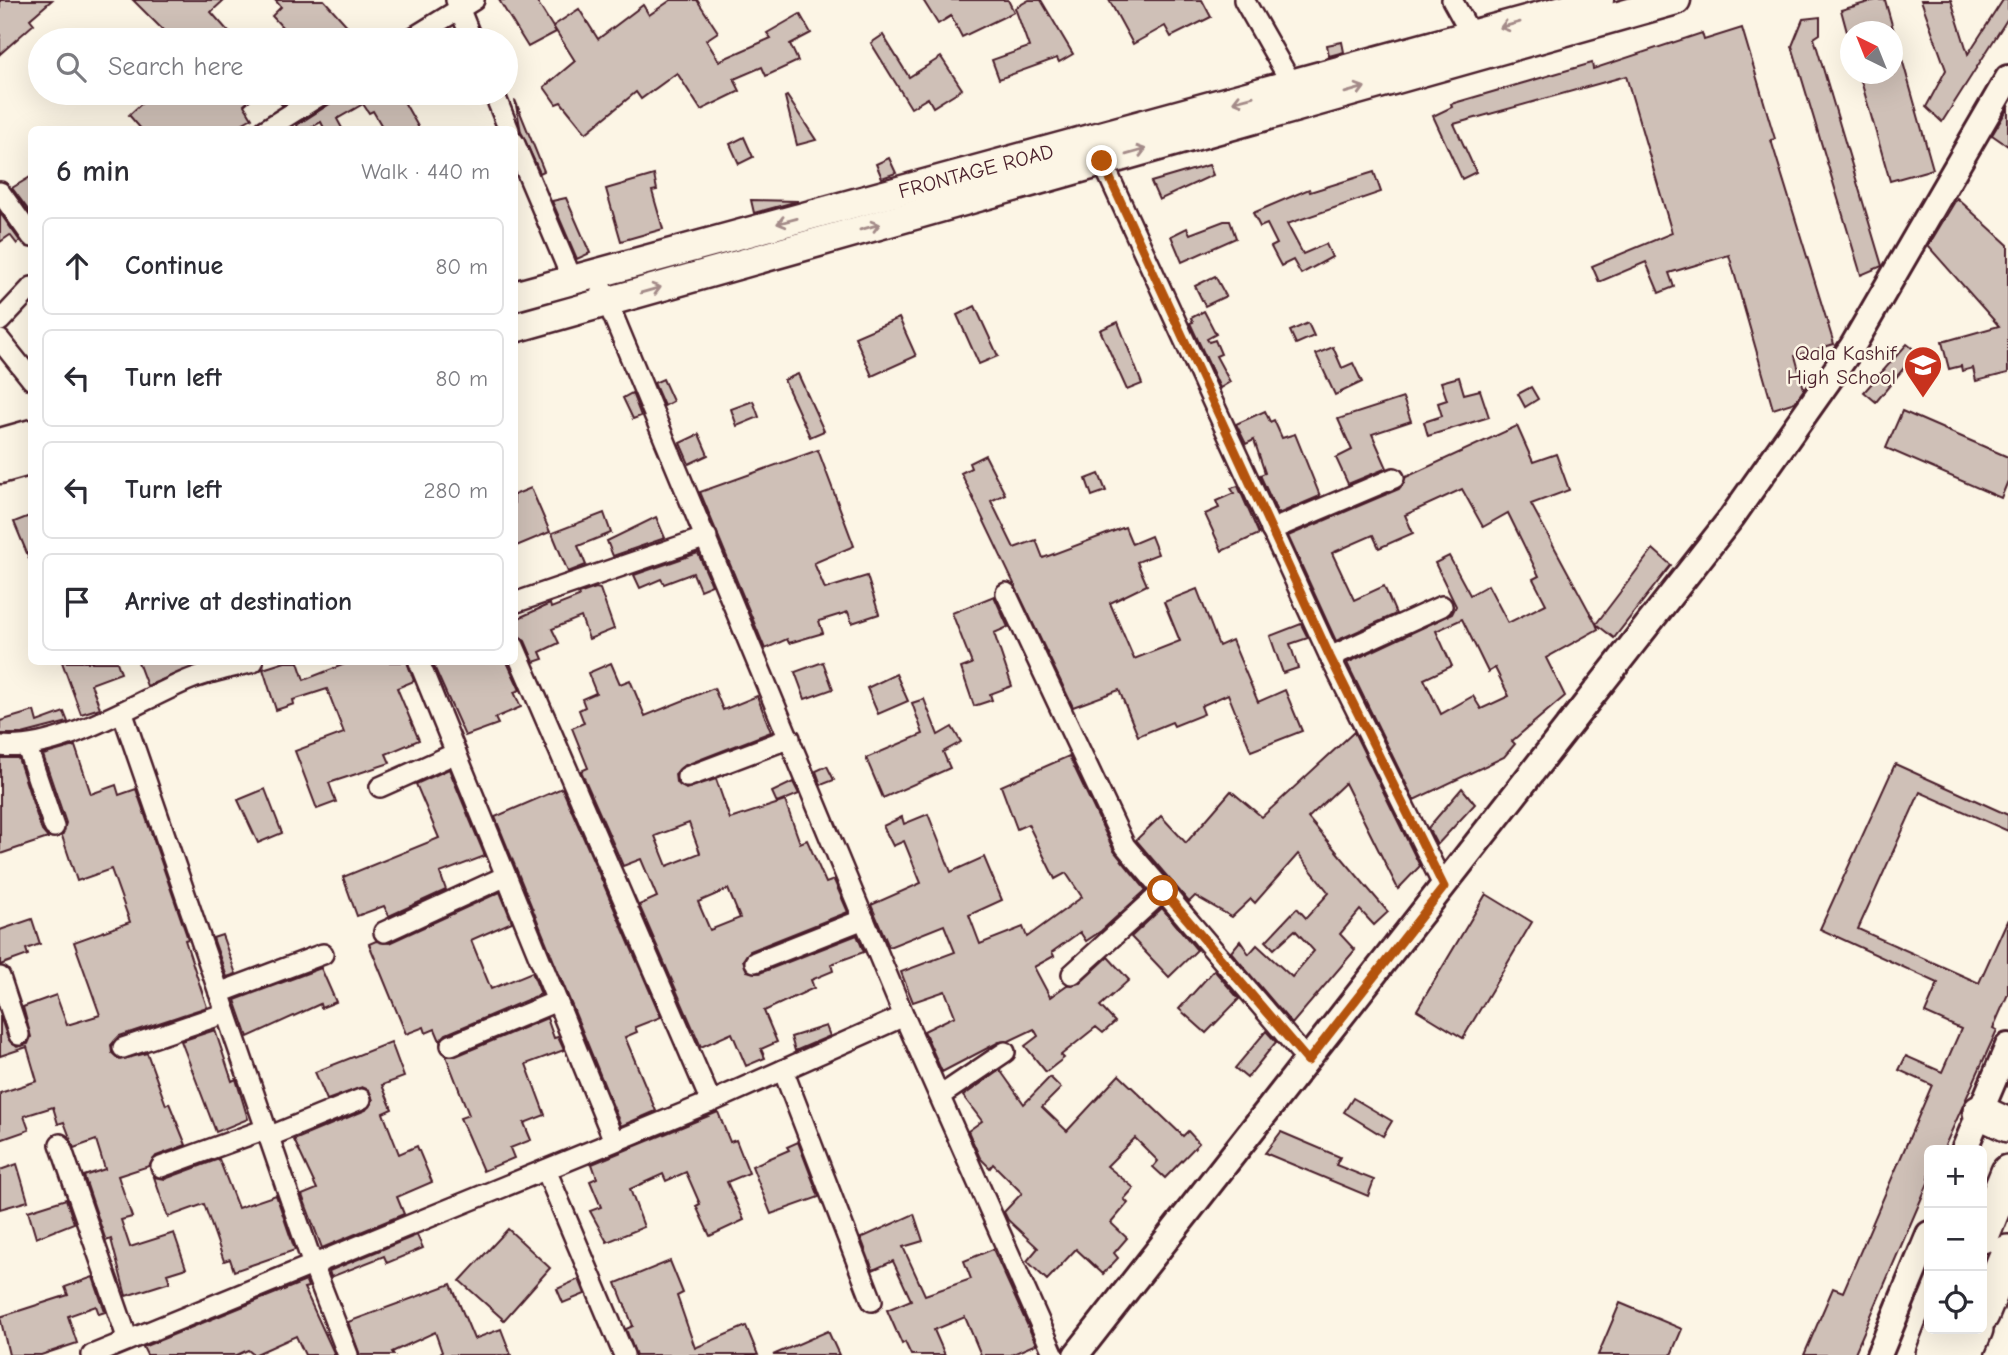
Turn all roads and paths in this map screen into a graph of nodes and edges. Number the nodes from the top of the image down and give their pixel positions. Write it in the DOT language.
graph roads {
  1 [pos="1244,0"];
  2 [pos="1452,0"];
  3 [pos="1598,0"];
  4 [pos="1676,0"];
  5 [pos="463,3"];
  6 [pos="427,28"];
  7 [pos="469,28"];
  8 [pos="1472,36"];
  9 [pos="2008,78"];
  10 [pos="1293,86"];
  11 [pos="305,105"];
  12 [pos="499,105"];
  13 [pos="271,126"];
  14 [pos="507,126"];
  15 [pos="518,150"];
  16 [pos="1102,161"];
  17 [pos="0,192"];
  18 [pos="28,231"];
  19 [pos="583,276"];
  20 [pos="28,291"];
  21 [pos="518,295"];
  22 [pos="606,303"];
  23 [pos="0,321"];
  24 [pos="518,327"];
  25 [pos="0,340"];
  26 [pos="28,375"];
  27 [pos="28,435"];
  28 [pos="0,443"];
  29 [pos="28,461"];
  30 [pos="0,469"];
  31 [pos="1394,478"];
  32 [pos="1271,530"];
  33 [pos="707,537"];
  34 [pos="1006,593"];
  35 [pos="518,602"];
  36 [pos="1442,606"];
  37 [pos="518,655"];
  38 [pos="1330,657"];
  39 [pos="242,665"];
  40 [pos="420,665"];
  41 [pos="123,714"];
  42 [pos="790,738"];
  43 [pos="0,746"];
  44 [pos="27,747"];
  45 [pos="456,753"];
  46 [pos="687,777"];
  47 [pos="380,788"];
  48 [pos="54,828"];
  49 [pos="506,876"];
  50 [pos="1444,887"];
  51 [pos="1163,891"];
  52 [pos="864,919"];
  53 [pos="384,932"];
  54 [pos="323,954"];
  55 [pos="755,962"];
  56 [pos="1072,974"];
  57 [pos="0,977"];
  58 [pos="219,993"];
  59 [pos="557,1001"];
  60 [pos="226,1013"];
  61 [pos="904,1016"];
  62 [pos="19,1035"];
  63 [pos="451,1045"];
  64 [pos="2008,1046"];
  65 [pos="123,1048"];
  66 [pos="1005,1052"];
  67 [pos="1308,1061"];
  68 [pos="783,1070"];
  69 [pos="940,1097"];
  70 [pos="361,1099"];
  71 [pos="711,1102"];
  72 [pos="1994,1119"];
  73 [pos="267,1133"];
  74 [pos="614,1142"];
  75 [pos="60,1144"];
  76 [pos="1969,1145"];
  77 [pos="161,1167"];
  78 [pos="546,1170"];
  79 [pos="2008,1172"];
  80 [pos="1987,1224"];
  81 [pos="1924,1246"];
  82 [pos="2008,1252"];
  83 [pos="313,1265"];
  84 [pos="872,1301"];
  85 [pos="1987,1303"];
  86 [pos="1941,1334"];
  87 [pos="1974,1334"];
  88 [pos="128,1340"];
  89 [pos="92,1355"];
  90 [pos="348,1355"];
  91 [pos="624,1355"];
  92 [pos="1054,1355"];
  93 [pos="1076,1355"];
  94 [pos="1879,1355"];
  95 [pos="1933,1355"];
  96 [pos="1965,1355"];
  1 -- 10 [label="street"];
  2 -- 8 [label="street"];
  3 -- 8 [label="main road, FRONTAGE ROAD, one-way"];
  16 -- 4 [label="main road, one-way"];
  5 -- 6 [label="street"];
  5 -- 7 [label="street"];
  8 -- 10 [label="main road, FRONTAGE ROAD"];
  9 -- 50 [label="street"];
  10 -- 19 [label="main road, FRONTAGE ROAD, one-way"];
  11 -- 13 [label="street"];
  12 -- 14 [label="street"];
  15 -- 19 [label="street"];
  22 -- 16 [label="main road, one-way"];
  16 -- 32 [label="street"];
  17 -- 18 [label="street"];
  19 -- 21 [label="main road, FRONTAGE ROAD"];
  19 -- 22 [label="street"];
  20 -- 23 [label="street"];
  22 -- 24 [label="main road"];
  22 -- 33 [label="street"];
  25 -- 26 [label="street"];
  27 -- 28 [label="main road"];
  29 -- 30 [label="main road"];
  31 -- 32 [label="street"];
  32 -- 38 [label="street"];
  33 -- 35 [label="street"];
  33 -- 42 [label="street"];
  34 -- 51 [label="street"];
  36 -- 38 [label="street"];
  37 -- 71 [label="street"];
  38 -- 50 [label="street"];
  39 -- 41 [label="street"];
  40 -- 45 [label="street"];
  41 -- 44 [label="street"];
  41 -- 58 [label="street"];
  42 -- 46 [label="street"];
  42 -- 52 [label="street"];
  43 -- 44 [label="street"];
  44 -- 48 [label="street"];
  45 -- 47 [label="street"];
  45 -- 49 [label="street"];
  49 -- 53 [label="street"];
  49 -- 59 [label="street"];
  50 -- 67 [label="street"];
  51 -- 56 [label="street"];
  51 -- 67 [label="street"];
  52 -- 55 [label="street"];
  52 -- 61 [label="street"];
  54 -- 58 [label="street"];
  57 -- 62 [label="street"];
  58 -- 60 [label="street"];
  59 -- 63 [label="street"];
  59 -- 74 [label="street"];
  60 -- 65 [label="street"];
  60 -- 73 [label="street"];
  61 -- 68 [label="street"];
  61 -- 69 [label="street"];
  64 -- 72 [label="street"];
  66 -- 69 [label="street"];
  67 -- 93 [label="street"];
  68 -- 71 [label="street"];
  68 -- 84 [label="street"];
  69 -- 92 [label="street"];
  70 -- 73 [label="street"];
  71 -- 74 [label="street"];
  72 -- 76 [label="street"];
  73 -- 77 [label="street"];
  73 -- 83 [label="street"];
  74 -- 78 [label="street"];
  75 -- 88 [label="street"];
  78 -- 83 [label="street"];
  78 -- 91 [label="street"];
  79 -- 80 [label="highway"];
  81 -- 94 [label="street"];
  82 -- 85 [label="highway"];
  83 -- 88 [label="street"];
  83 -- 90 [label="street"];
  86 -- 95 [label="highway"];
  87 -- 96 [label="highway"];
  88 -- 89 [label="street"];
}
